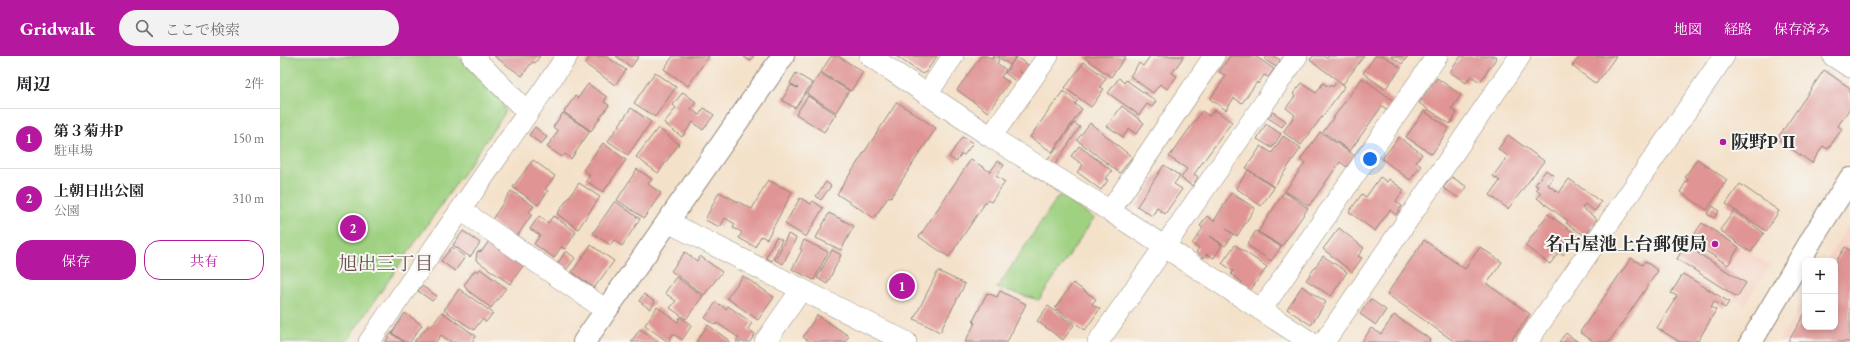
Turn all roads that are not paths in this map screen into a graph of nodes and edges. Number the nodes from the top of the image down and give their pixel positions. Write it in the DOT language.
graph roads {
  1 [pos="472,56"];
  2 [pos="567,56"];
  3 [pos="783,56"];
  4 [pos="870,56"];
  5 [pos="953,56"];
  6 [pos="1048,56"];
  7 [pos="1214,56"];
  8 [pos="1297,56"];
  9 [pos="1437,56"];
  10 [pos="1520,56"];
  11 [pos="1724,56"];
  12 [pos="1833,56"];
  13 [pos="1850,67"];
  14 [pos="927,94"];
  15 [pos="528,113"];
  16 [pos="991,137"];
  17 [pos="1850,179"];
  18 [pos="461,210"];
  19 [pos="1110,211"];
  20 [pos="668,222"];
  21 [pos="1164,248"];
  22 [pos="801,290"];
  23 [pos="606,310"];
  24 [pos="1261,310"];
  25 [pos="369,342"];
  26 [pos="584,342"];
  27 [pos="765,342"];
  28 [pos="906,342"];
  29 [pos="1098,342"];
  30 [pos="1310,342"];
  31 [pos="1324,342"];
  32 [pos="1527,342"];
  33 [pos="1751,342"];
  1 -- 15 [label="street"];
  2 -- 15 [label="street"];
  3 -- 20 [label="street"];
  4 -- 14 [label="street"];
  5 -- 14 [label="street"];
  6 -- 16 [label="street"];
  7 -- 19 [label="street"];
  8 -- 21 [label="street"];
  9 -- 24 [label="street"];
  10 -- 31 [label="street"];
  11 -- 32 [label="street"];
  12 -- 13 [label="street"];
  14 -- 16 [label="street"];
  15 -- 18 [label="street"];
  16 -- 19 [label="street"];
  17 -- 33 [label="street"];
  18 -- 23 [label="street"];
  18 -- 25 [label="street"];
  19 -- 21 [label="street"];
  20 -- 22 [label="street"];
  20 -- 23 [label="street"];
  21 -- 24 [label="street"];
  21 -- 29 [label="street"];
  22 -- 27 [label="street"];
  22 -- 28 [label="street"];
  23 -- 26 [label="street"];
  24 -- 30 [label="street"];
}
